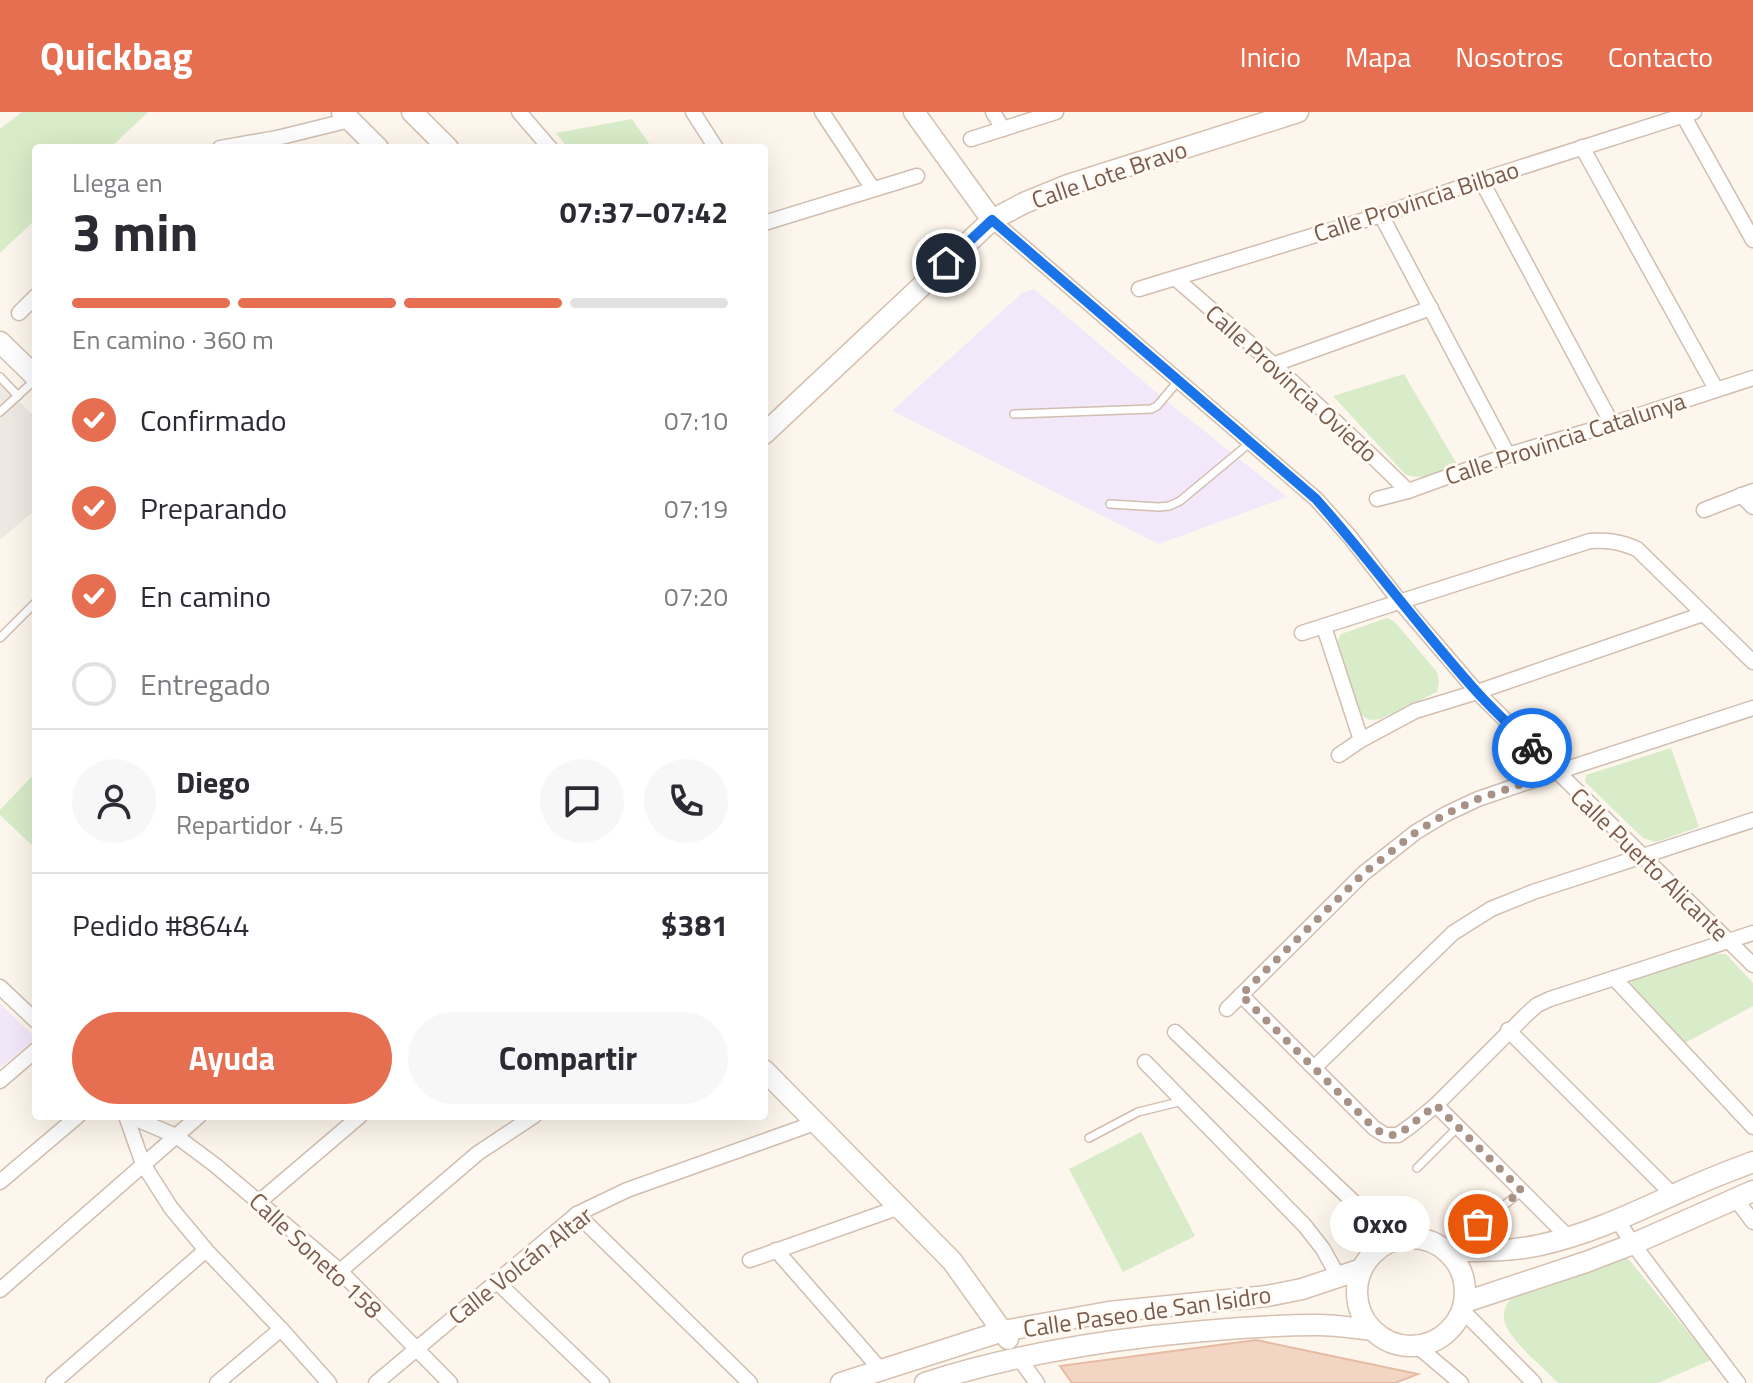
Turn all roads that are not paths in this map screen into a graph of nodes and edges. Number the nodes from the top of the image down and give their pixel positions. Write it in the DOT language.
graph roads {
  1 [pos="412,112"];
  2 [pos="519,112"];
  3 [pos="693,112"];
  4 [pos="822,112"];
  5 [pos="914,112"];
  6 [pos="993,112"];
  7 [pos="1056,112"];
  8 [pos="1298,112"];
  9 [pos="1688,114"];
  10 [pos="346,116"];
  11 [pos="1003,129"];
  12 [pos="971,139"];
  13 [pos="282,143"];
  14 [pos="374,144"];
  15 [pos="444,144"];
  16 [pos="547,144"];
  17 [pos="713,144"];
  18 [pos="1582,147"];
  19 [pos="917,176"];
  20 [pos="1481,180"];
  21 [pos="873,189"];
  22 [pos="1381,215"];
  23 [pos="992,220"];
  24 [pos="768,221"];
  25 [pos="1753,240"];
  26 [pos="1175,278"];
  27 [pos="1139,289"];
  28 [pos="32,300"];
  29 [pos="1431,308"];
  30 [pos="19,313"];
  31 [pos="0,342"];
  32 [pos="1275,364"];
  33 [pos="32,374"];
  34 [pos="0,377"];
  35 [pos="1753,378"];
  36 [pos="1179,380"];
  37 [pos="32,382"];
  38 [pos="1716,389"];
  39 [pos="18,396"];
  40 [pos="0,412"];
  41 [pos="1014,414"];
  42 [pos="1612,424"];
  43 [pos="768,430"];
  44 [pos="1251,442"];
  45 [pos="1508,455"];
  46 [pos="1408,491"];
  47 [pos="1747,493"];
  48 [pos="1377,499"];
  49 [pos="1110,504"];
  50 [pos="1753,507"];
  51 [pos="1704,510"];
  52 [pos="1401,603"];
  53 [pos="32,606"];
  54 [pos="1703,614"];
  55 [pos="1324,627"];
  56 [pos="1302,633"];
  57 [pos="0,638"];
  58 [pos="1753,662"];
  59 [pos="1477,692"];
  60 [pos="1753,708"];
  61 [pos="1361,740"];
  62 [pos="1339,755"];
  63 [pos="1557,772"];
  64 [pos="1753,820"];
  65 [pos="1642,856"];
  66 [pos="1753,933"];
  67 [pos="1729,941"];
  68 [pos="1753,965"];
  69 [pos="1614,978"];
  70 [pos="0,987"];
  71 [pos="1241,995"];
  72 [pos="1227,1009"];
  73 [pos="32,1017"];
  74 [pos="1508,1030"];
  75 [pos="1175,1032"];
  76 [pos="32,1053"];
  77 [pos="1145,1062"];
  78 [pos="1315,1067"];
  79 [pos="768,1074"];
  80 [pos="0,1081"];
  81 [pos="1183,1101"];
  82 [pos="1436,1105"];
  83 [pos="73,1120"];
  84 [pos="128,1120"];
  85 [pos="137,1120"];
  86 [pos="194,1120"];
  87 [pos="355,1120"];
  88 [pos="528,1120"];
  89 [pos="815,1123"];
  90 [pos="1458,1127"];
  91 [pos="1753,1127"];
  92 [pos="176,1136"];
  93 [pos="1089,1138"];
  94 [pos="1753,1162"];
  95 [pos="143,1164"];
  96 [pos="1417,1168"];
  97 [pos="0,1182"];
  98 [pos="1522,1191"];
  99 [pos="1744,1194"];
  100 [pos="1673,1195"];
  101 [pos="259,1202"];
  102 [pos="900,1207"];
  103 [pos="577,1214"];
  104 [pos="1618,1221"];
  105 [pos="1753,1222"];
  106 [pos="1569,1238"];
  107 [pos="1405,1239"];
  108 [pos="1633,1244"];
  109 [pos="206,1250"];
  110 [pos="776,1250"];
  111 [pos="1447,1251"];
  112 [pos="1473,1251"];
  113 [pos="750,1260"];
  114 [pos="1362,1269"];
  115 [pos="340,1271"];
  116 [pos="1339,1278"];
  117 [pos="496,1281"];
  118 [pos="0,1290"];
  119 [pos="1464,1307"];
  120 [pos="281,1329"];
  121 [pos="1372,1330"];
  122 [pos="1003,1331"];
  123 [pos="1417,1346"];
  124 [pos="415,1349"];
  125 [pos="1018,1357"];
  126 [pos="880,1369"];
  127 [pos="53,1383"];
  128 [pos="217,1383"];
  129 [pos="329,1383"];
  130 [pos="376,1383"];
  131 [pos="450,1383"];
  132 [pos="602,1383"];
  133 [pos="750,1383"];
  134 [pos="841,1383"];
  135 [pos="925,1383"];
  136 [pos="1037,1383"];
  137 [pos="1461,1383"];
  138 [pos="1534,1383"];
  139 [pos="1738,1383"];
  1 -- 15 [label="main road"];
  2 -- 16 [label="street"];
  3 -- 17 [label="street"];
  4 -- 21 [label="street"];
  5 -- 23 [label="main road, Calle Puerto Alicante"];
  6 -- 11 [label="street"];
  7 -- 11 [label="street"];
  8 -- 23 [label="main road, Calle Lote Bravo"];
  9 -- 18 [label="street, Calle Provincia Bilbao"];
  9 -- 25 [label="street"];
  10 -- 13 [label="street"];
  10 -- 14 [label="main road"];
  11 -- 12 [label="street"];
  18 -- 20 [label="street, Calle Provincia Bilbao"];
  18 -- 38 [label="street"];
  19 -- 21 [label="street"];
  20 -- 22 [label="street, Calle Provincia Bilbao"];
  20 -- 42 [label="street"];
  21 -- 24 [label="street"];
  22 -- 26 [label="street, Calle Provincia Bilbao"];
  22 -- 29 [label="street"];
  23 -- 36 [label="street, Calle Puerto Alicante"];
  23 -- 43 [label="main road, Calle Lote Bravo"];
  26 -- 27 [label="street, Calle Provincia Bilbao"];
  26 -- 32 [label="street, Calle Provincia Oviedo"];
  28 -- 30 [label="street"];
  29 -- 32 [label="street"];
  29 -- 45 [label="street"];
  31 -- 33 [label="main road"];
  32 -- 46 [label="street, Calle Provincia Oviedo"];
  34 -- 39 [label="lane"];
  35 -- 38 [label="street, Calle Provincia Catalunya"];
  36 -- 41 [label="lane"];
  36 -- 44 [label="street, Calle Puerto Alicante"];
  37 -- 39 [label="lane"];
  38 -- 42 [label="street, Calle Provincia Catalunya"];
  39 -- 40 [label="lane"];
  42 -- 45 [label="street, Calle Provincia Catalunya"];
  44 -- 49 [label="lane"];
  44 -- 52 [label="street, Calle Puerto Alicante"];
  45 -- 46 [label="street, Calle Provincia Catalunya"];
  46 -- 48 [label="street, Calle Provincia Catalunya"];
  47 -- 50 [label="street"];
  47 -- 51 [label="street"];
  52 -- 54 [label="street"];
  52 -- 55 [label="street"];
  52 -- 59 [label="street, Calle Puerto Alicante"];
  53 -- 57 [label="lane"];
  54 -- 58 [label="street"];
  54 -- 59 [label="street"];
  55 -- 56 [label="street"];
  55 -- 61 [label="street"];
  59 -- 61 [label="street"];
  59 -- 63 [label="street, Calle Puerto Alicante"];
  60 -- 63 [label="street"];
  61 -- 62 [label="street"];
  63 -- 65 [label="street, Calle Puerto Alicante"];
  63 -- 71 [label="street"];
  64 -- 65 [label="street"];
  65 -- 67 [label="street, Calle Puerto Alicante"];
  65 -- 78 [label="street"];
  66 -- 67 [label="street"];
  67 -- 68 [label="street, Calle Puerto Alicante"];
  67 -- 69 [label="street"];
  69 -- 74 [label="street"];
  69 -- 91 [label="street"];
  70 -- 73 [label="street"];
  71 -- 72 [label="street"];
  71 -- 78 [label="street"];
  74 -- 82 [label="street"];
  74 -- 100 [label="street"];
  75 -- 107 [label="street"];
  76 -- 80 [label="street"];
  77 -- 81 [label="street"];
  78 -- 82 [label="street"];
  79 -- 89 [label="main road"];
  81 -- 93 [label="lane"];
  81 -- 116 [label="street"];
  82 -- 90 [label="street"];
  83 -- 97 [label="street"];
  84 -- 95 [label="street"];
  85 -- 92 [label="street, Calle Soneto 158"];
  86 -- 92 [label="street"];
  87 -- 101 [label="street"];
  88 -- 115 [label="street"];
  89 -- 102 [label="main road"];
  89 -- 103 [label="street, Calle Volcán Altar"];
  90 -- 96 [label="lane"];
  90 -- 98 [label="street"];
  92 -- 95 [label="street"];
  92 -- 101 [label="street, Calle Soneto 158"];
  94 -- 100 [label="main road"];
  95 -- 109 [label="street"];
  95 -- 118 [label="street"];
  98 -- 106 [label="street"];
  98 -- 112 [label="lane"];
  99 -- 105 [label="street"];
  99 -- 108 [label="main road"];
  100 -- 104 [label="main road"];
  101 -- 115 [label="street, Calle Soneto 158"];
  102 -- 110 [label="street"];
  102 -- 122 [label="main road"];
  103 -- 117 [label="street, Calle Volcán Altar"];
  103 -- 133 [label="street"];
  104 -- 106 [label="main road"];
  104 -- 108 [label="street"];
  106 -- 112 [label="main road"];
  107 -- 111 [label="main road"];
  107 -- 114 [label="main road"];
  108 -- 119 [label="main road"];
  108 -- 139 [label="street"];
  109 -- 120 [label="street"];
  109 -- 127 [label="street"];
  110 -- 113 [label="street"];
  110 -- 126 [label="street"];
  111 -- 112 [label="main road"];
  111 -- 119 [label="main road"];
  114 -- 116 [label="main road, Calle Paseo de San Isidro"];
  114 -- 121 [label="main road"];
  115 -- 124 [label="street, Calle Soneto 158"];
  116 -- 122 [label="main road, Calle Paseo de San Isidro"];
  117 -- 124 [label="street, Calle Volcán Altar"];
  117 -- 132 [label="street"];
  119 -- 123 [label="main road"];
  119 -- 138 [label="street"];
  120 -- 128 [label="street"];
  120 -- 129 [label="street"];
  121 -- 123 [label="main road"];
  121 -- 125 [label="main road, Calle Paseo de San Isidro"];
  122 -- 125 [label="main road"];
  122 -- 126 [label="main road, Calle Paseo de San Isidro"];
  123 -- 137 [label="street"];
  124 -- 130 [label="street, Calle Volcán Altar"];
  124 -- 131 [label="street, Calle Soneto 158"];
  125 -- 135 [label="main road, Calle Paseo de San Isidro"];
  125 -- 136 [label="street"];
  126 -- 134 [label="main road, Calle Paseo de San Isidro"];
}
